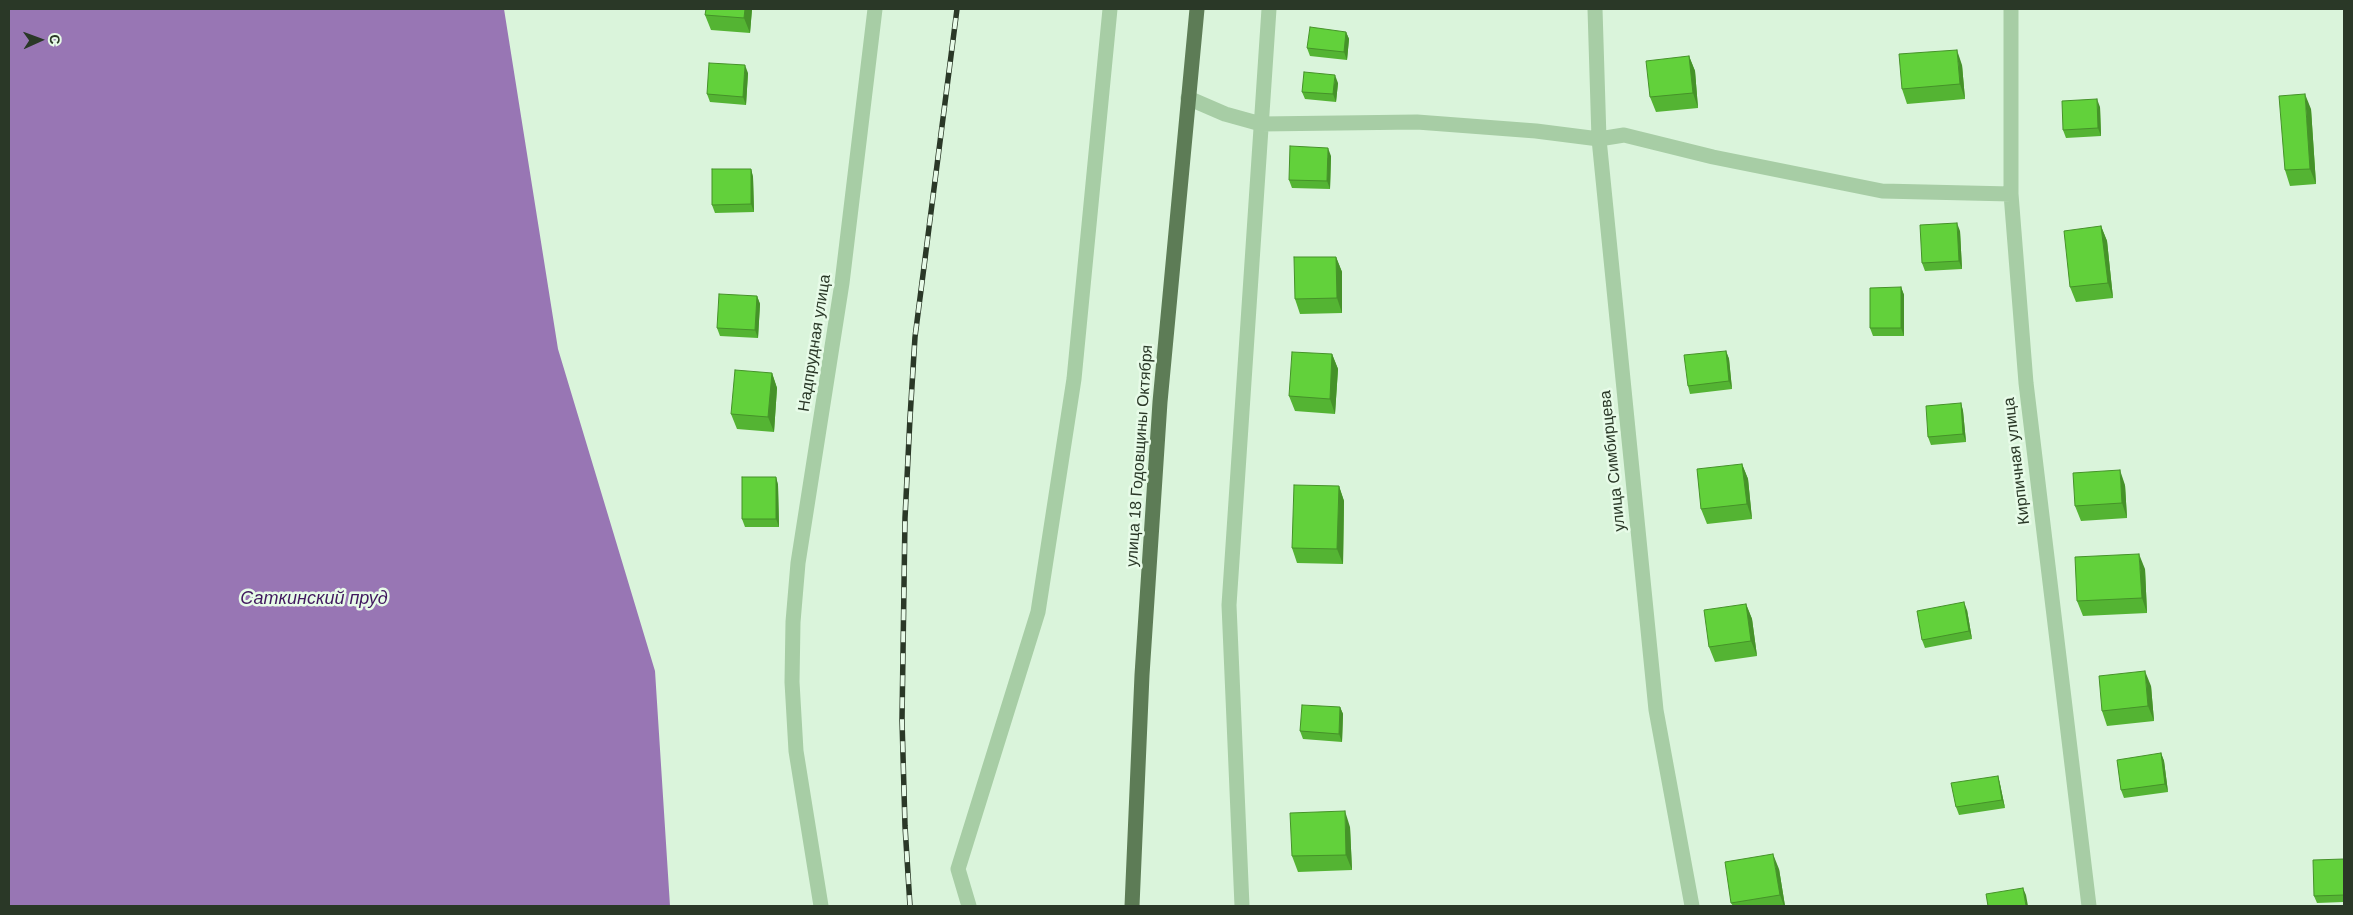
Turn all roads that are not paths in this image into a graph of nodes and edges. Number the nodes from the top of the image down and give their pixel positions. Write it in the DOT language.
graph roads {
  1 [pos="876,9"];
  2 [pos="1110,9"];
  3 [pos="1197,9"];
  4 [pos="1269,9"];
  5 [pos="1595,9"];
  6 [pos="2011,9"];
  7 [pos="1188,98"];
  8 [pos="1261,124"];
  9 [pos="1599,139"];
  10 [pos="2011,194"];
  11 [pos="821,906"];
  12 [pos="968,906"];
  13 [pos="1132,906"];
  14 [pos="1242,906"];
  15 [pos="1692,906"];
  16 [pos="2089,906"];
  1 -- 11 [label="street, Надпрудная улица"];
  2 -- 12 [label="street"];
  3 -- 7 [label="main road, улица 18 Годовщины Октября"];
  4 -- 8 [label="street"];
  5 -- 9 [label="street, улица Симбирцева"];
  6 -- 10 [label="street, Кирпичная улица"];
  7 -- 8 [label="street"];
  7 -- 13 [label="main road, улица 18 Годовщины Октября"];
  8 -- 9 [label="street"];
  8 -- 14 [label="street"];
  9 -- 10 [label="street"];
  9 -- 15 [label="street, улица Симбирцева"];
  10 -- 16 [label="street, Кирпичная улица"];
}
